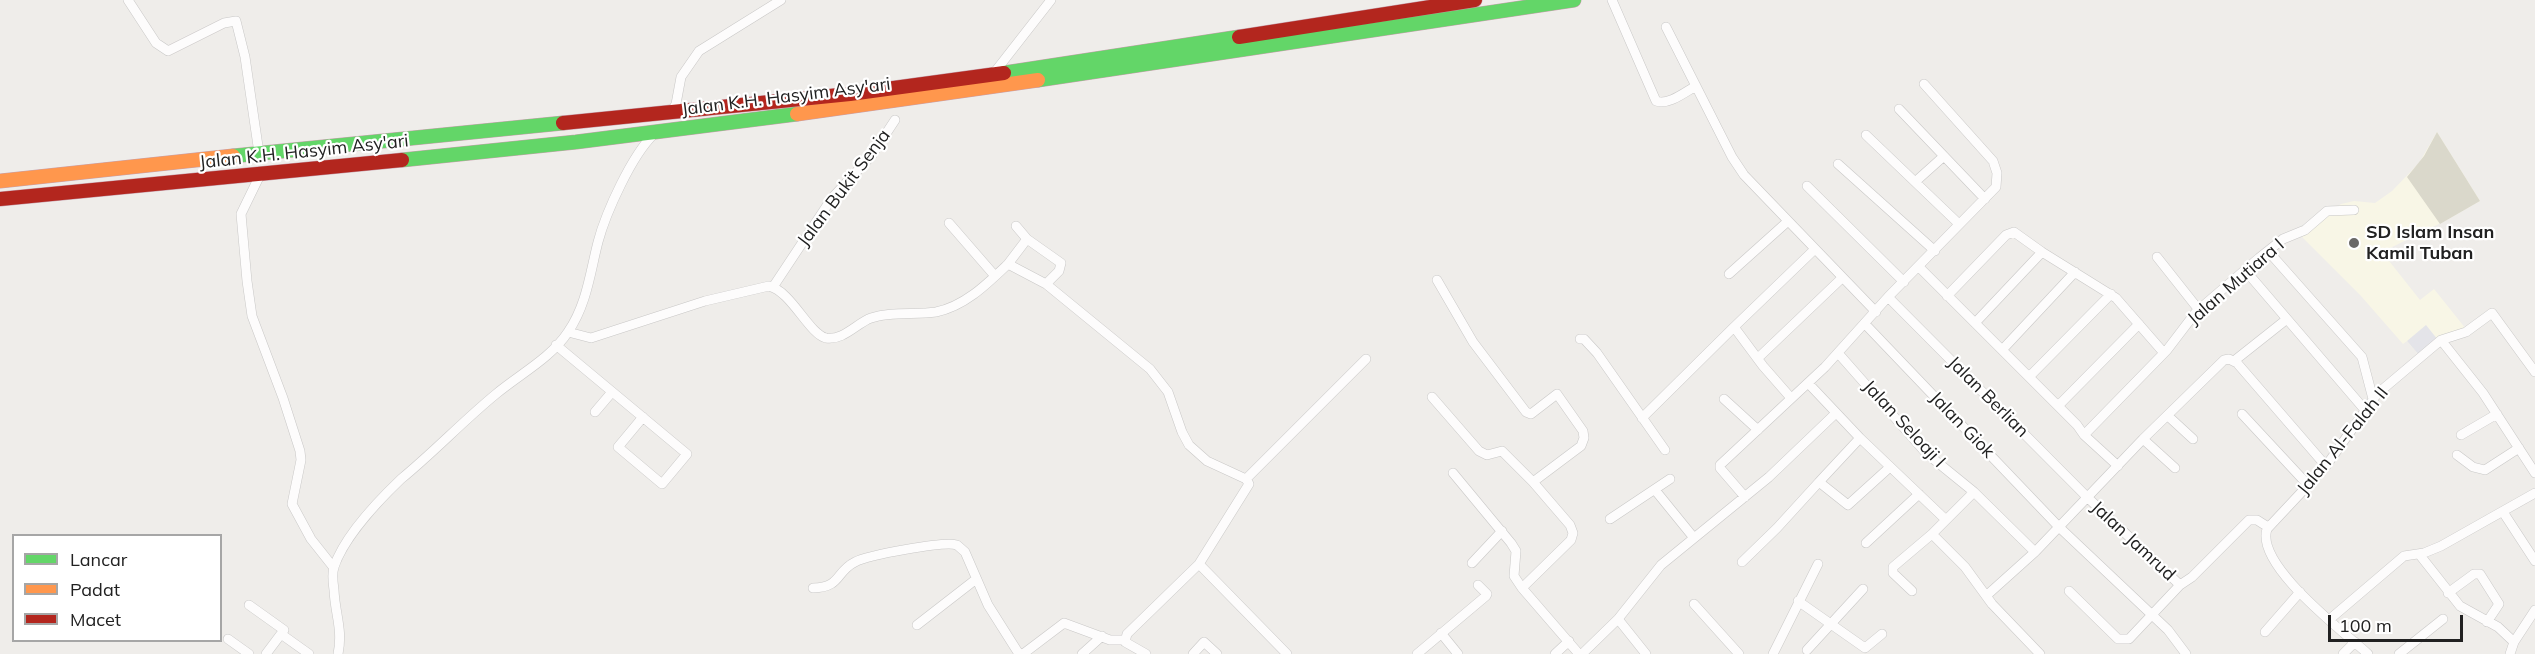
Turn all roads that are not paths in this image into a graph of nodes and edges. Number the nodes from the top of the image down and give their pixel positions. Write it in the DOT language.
graph roads {
  1 [pos="128,0"];
  2 [pos="781,0"];
  3 [pos="1051,0"];
  4 [pos="1475,0"];
  5 [pos="1574,0"];
  6 [pos="1612,0"];
  7 [pos="1666,27"];
  8 [pos="992,75"];
  9 [pos="1924,84"];
  10 [pos="1696,86"];
  11 [pos="1899,109"];
  12 [pos="672,111"];
  13 [pos="895,120"];
  14 [pos="656,132"];
  15 [pos="1866,135"];
  16 [pos="414,137"];
  17 [pos="514,148"];
  18 [pos="277,151"];
  19 [pos="259,153"];
  20 [pos="1944,156"];
  21 [pos="389,161"];
  22 [pos="1838,164"];
  23 [pos="260,175"];
  24 [pos="0,181"];
  25 [pos="1915,182"];
  26 [pos="1807,186"];
  27 [pos="0,199"];
  28 [pos="1985,199"];
  29 [pos="2354,210"];
  30 [pos="1787,222"];
  31 [pos="949,223"];
  32 [pos="1959,224"];
  33 [pos="1016,226"];
  34 [pos="1027,239"];
  35 [pos="1815,249"];
  36 [pos="1935,251"];
  37 [pos="2268,251"];
  38 [pos="2042,252"];
  39 [pos="2157,257"];
  40 [pos="1008,264"];
  41 [pos="1919,267"];
  42 [pos="2245,270"];
  43 [pos="2075,272"];
  44 [pos="1729,274"];
  45 [pos="995,276"];
  46 [pos="1842,278"];
  47 [pos="1437,280"];
  48 [pos="1904,282"];
  49 [pos="1046,284"];
  50 [pos="773,287"];
  51 [pos="2111,294"];
  52 [pos="1947,296"];
  53 [pos="1888,297"];
  54 [pos="2199,310"];
  55 [pos="1876,312"];
  56 [pos="2287,319"];
  57 [pos="1975,323"];
  58 [pos="1865,324"];
  59 [pos="2139,324"];
  60 [pos="1734,327"];
  61 [pos="568,332"];
  62 [pos="1580,339"];
  63 [pos="2441,340"];
  64 [pos="556,345"];
  65 [pos="2002,350"];
  66 [pos="1838,353"];
  67 [pos="2164,353"];
  68 [pos="1758,358"];
  69 [pos="1366,359"];
  70 [pos="2234,362"];
  71 [pos="2535,372"];
  72 [pos="2029,377"];
  73 [pos="1808,383"];
  74 [pos="612,392"];
  75 [pos="1432,397"];
  76 [pos="1791,398"];
  77 [pos="1724,399"];
  78 [pos="2373,399"];
  79 [pos="2058,406"];
  80 [pos="2365,410"];
  81 [pos="595,412"];
  82 [pos="1836,413"];
  83 [pos="2242,414"];
  84 [pos="2497,414"];
  85 [pos="2168,416"];
  86 [pos="643,417"];
  87 [pos="1642,418"];
  88 [pos="1758,430"];
  89 [pos="2084,435"];
  90 [pos="2461,435"];
  91 [pos="1860,438"];
  92 [pos="2143,439"];
  93 [pos="2193,439"];
  94 [pos="2519,448"];
  95 [pos="1665,450"];
  96 [pos="2457,455"];
  97 [pos="2118,465"];
  98 [pos="2326,466"];
  99 [pos="1890,467"];
  100 [pos="2175,468"];
  101 [pos="1453,473"];
  102 [pos="2535,473"];
  103 [pos="1246,479"];
  104 [pos="1670,479"];
  105 [pos="1533,482"];
  106 [pos="1819,482"];
  107 [pos="2308,485"];
  108 [pos="1655,490"];
  109 [pos="1974,492"];
  110 [pos="2535,493"];
  111 [pos="1919,494"];
  112 [pos="1745,497"];
  113 [pos="2086,497"];
  114 [pos="2503,512"];
  115 [pos="1610,519"];
  116 [pos="1945,519"];
  117 [pos="2059,527"];
  118 [pos="2268,527"];
  119 [pos="1502,531"];
  120 [pos="1932,534"];
  121 [pos="1694,538"];
  122 [pos="1866,543"];
  123 [pos="2035,552"];
  124 [pos="2419,554"];
  125 [pos="2535,561"];
  126 [pos="1742,562"];
  127 [pos="1472,563"];
  128 [pos="1199,564"];
  129 [pos="1818,564"];
  130 [pos="334,568"];
  131 [pos="975,580"];
  132 [pos="1478,585"];
  133 [pos="2180,585"];
  134 [pos="813,588"];
  135 [pos="1522,588"];
  136 [pos="1863,589"];
  137 [pos="1912,591"];
  138 [pos="2069,591"];
  139 [pos="2300,592"];
  140 [pos="2448,593"];
  141 [pos="1986,596"];
  142 [pos="1798,601"];
  143 [pos="1694,604"];
  144 [pos="249,605"];
  145 [pos="2534,613"];
  146 [pos="2152,614"];
  147 [pos="1617,619"];
  148 [pos="2330,619"];
  149 [pos="2443,619"];
  150 [pos="2487,622"];
  151 [pos="1831,623"];
  152 [pos="917,625"];
  153 [pos="2265,632"];
  154 [pos="1441,633"];
  155 [pos="281,634"];
  156 [pos="1882,634"];
  157 [pos="1102,636"];
  158 [pos="228,639"];
  159 [pos="1124,640"];
  160 [pos="1569,641"];
  161 [pos="2355,642"];
  162 [pos="2514,642"];
  163 [pos="1807,650"];
  164 [pos="1735,653"];
  165 [pos="249,654"];
  166 [pos="266,654"];
  167 [pos="309,654"];
  168 [pos="338,654"];
  169 [pos="1021,654"];
  170 [pos="1082,654"];
  171 [pos="1146,654"];
  172 [pos="1193,654"];
  173 [pos="1217,654"];
  174 [pos="1287,654"];
  175 [pos="1417,654"];
  176 [pos="1458,654"];
  177 [pos="1555,654"];
  178 [pos="1580,654"];
  179 [pos="1646,654"];
  180 [pos="1773,654"];
  181 [pos="2040,654"];
  182 [pos="2186,654"];
  183 [pos="2343,654"];
  184 [pos="2368,654"];
  185 [pos="2399,654"];
  186 [pos="2510,654"];
  1 -- 19 [label="street"];
  2 -- 12 [label="street"];
  3 -- 8 [label="street"];
  4 -- 8 [label="highway, Jalan K.H. Hasyim Asy'ari"];
  5 -- 14 [label="highway, Jalan K.H. Hasyim Asy'ari"];
  6 -- 10 [label="street"];
  7 -- 10 [label="street"];
  8 -- 12 [label="highway, Jalan K.H. Hasyim Asy'ari"];
  9 -- 28 [label="street"];
  10 -- 30 [label="street"];
  11 -- 20 [label="street"];
  12 -- 16 [label="highway, Jalan K.H. Hasyim Asy'ari"];
  13 -- 50 [label="street, Jalan Bukit Senja"];
  14 -- 17 [label="highway, Jalan K.H. Hasyim Asy'ari"];
  14 -- 61 [label="street"];
  15 -- 25 [label="street"];
  16 -- 17 [label="highway"];
  16 -- 18 [label="highway, Jalan K.H. Hasyim Asy'ari"];
  17 -- 21 [label="highway, Jalan K.H. Hasyim Asy'ari"];
  18 -- 19 [label="highway, Jalan K.H. Hasyim Asy'ari"];
  18 -- 21 [label="highway"];
  19 -- 24 [label="highway, Jalan K.H. Hasyim Asy'ari"];
  20 -- 25 [label="street"];
  20 -- 28 [label="street"];
  21 -- 23 [label="highway, Jalan K.H. Hasyim Asy'ari"];
  22 -- 36 [label="street"];
  23 -- 27 [label="highway, Jalan K.H. Hasyim Asy'ari"];
  23 -- 130 [label="street"];
  25 -- 32 [label="street"];
  26 -- 48 [label="street"];
  28 -- 32 [label="street"];
  29 -- 37 [label="street, Jalan Mutiara I"];
  30 -- 35 [label="street"];
  30 -- 44 [label="street"];
  31 -- 45 [label="street"];
  32 -- 36 [label="street"];
  33 -- 34 [label="street"];
  34 -- 40 [label="street"];
  34 -- 49 [label="street"];
  35 -- 46 [label="street"];
  35 -- 60 [label="street"];
  36 -- 41 [label="street"];
  37 -- 42 [label="street, Jalan Mutiara I"];
  37 -- 78 [label="street"];
  38 -- 43 [label="street"];
  38 -- 52 [label="street"];
  38 -- 57 [label="street"];
  39 -- 54 [label="street"];
  40 -- 45 [label="street"];
  40 -- 49 [label="street"];
  41 -- 48 [label="street"];
  41 -- 52 [label="street"];
  42 -- 54 [label="street, Jalan Mutiara I"];
  42 -- 56 [label="street"];
  43 -- 51 [label="street"];
  43 -- 65 [label="street"];
  45 -- 50 [label="street"];
  46 -- 55 [label="street"];
  46 -- 68 [label="street"];
  47 -- 105 [label="street"];
  48 -- 53 [label="street"];
  49 -- 103 [label="street"];
  50 -- 61 [label="street"];
  51 -- 59 [label="street"];
  51 -- 72 [label="street"];
  52 -- 57 [label="street"];
  53 -- 55 [label="street"];
  53 -- 113 [label="street, Jalan Berlian"];
  54 -- 67 [label="street, Jalan Mutiara I"];
  55 -- 58 [label="street"];
  56 -- 70 [label="street"];
  56 -- 80 [label="street"];
  57 -- 65 [label="street"];
  58 -- 66 [label="street"];
  58 -- 117 [label="street, Jalan Giok"];
  59 -- 67 [label="street"];
  59 -- 79 [label="street"];
  60 -- 68 [label="street"];
  60 -- 87 [label="street"];
  61 -- 64 [label="street"];
  62 -- 87 [label="street"];
  63 -- 71 [label="street"];
  63 -- 78 [label="street, Jalan Al-Falah II"];
  63 -- 84 [label="street"];
  64 -- 74 [label="street"];
  64 -- 130 [label="street"];
  65 -- 72 [label="street"];
  66 -- 73 [label="street"];
  66 -- 109 [label="street, Jalan Seloaji I"];
  67 -- 89 [label="street, Jalan Mutiara I"];
  68 -- 76 [label="street"];
  69 -- 103 [label="street"];
  70 -- 85 [label="street"];
  70 -- 98 [label="street"];
  72 -- 79 [label="street"];
  73 -- 76 [label="street"];
  73 -- 82 [label="street"];
  74 -- 81 [label="street"];
  74 -- 86 [label="street"];
  75 -- 105 [label="street"];
  76 -- 88 [label="street"];
  77 -- 88 [label="street"];
  78 -- 80 [label="street, Jalan Al-Falah II"];
  79 -- 89 [label="street"];
  80 -- 98 [label="street, Jalan Al-Falah II"];
  82 -- 91 [label="street"];
  82 -- 112 [label="street"];
  83 -- 107 [label="street"];
  84 -- 90 [label="street"];
  84 -- 94 [label="street"];
  85 -- 92 [label="street"];
  85 -- 93 [label="street"];
  86 -- 86 [label="street"];
  87 -- 95 [label="street"];
  88 -- 112 [label="street"];
  89 -- 97 [label="street"];
  91 -- 99 [label="street"];
  91 -- 106 [label="street"];
  92 -- 97 [label="street"];
  92 -- 100 [label="street"];
  94 -- 96 [label="street"];
  94 -- 102 [label="street"];
  97 -- 113 [label="street"];
  98 -- 107 [label="street, Jalan Al-Falah II"];
  99 -- 106 [label="street"];
  99 -- 111 [label="street"];
  101 -- 119 [label="street"];
  103 -- 128 [label="street"];
  104 -- 108 [label="street"];
  105 -- 135 [label="street"];
  106 -- 126 [label="street"];
  107 -- 118 [label="street, Jalan Al-Falah II"];
  108 -- 115 [label="street"];
  108 -- 121 [label="street"];
  109 -- 116 [label="street"];
  109 -- 123 [label="street, Jalan Seloaji I"];
  110 -- 114 [label="street"];
  111 -- 116 [label="street"];
  111 -- 122 [label="street"];
  112 -- 121 [label="street"];
  113 -- 117 [label="street"];
  113 -- 133 [label="street, Jalan Jamrud"];
  114 -- 124 [label="street"];
  114 -- 125 [label="street"];
  116 -- 120 [label="street"];
  117 -- 123 [label="street"];
  117 -- 146 [label="street, Jalan Giok"];
  118 -- 133 [label="street"];
  118 -- 139 [label="street"];
  119 -- 127 [label="street"];
  119 -- 135 [label="street"];
  120 -- 137 [label="street"];
  120 -- 141 [label="street"];
  121 -- 147 [label="street"];
  123 -- 141 [label="street"];
  124 -- 140 [label="street"];
  124 -- 148 [label="street"];
  128 -- 159 [label="street"];
  128 -- 174 [label="street"];
  129 -- 142 [label="street"];
  130 -- 168 [label="street"];
  131 -- 134 [label="street"];
  131 -- 152 [label="street"];
  131 -- 169 [label="street"];
  132 -- 154 [label="street"];
  133 -- 146 [label="street"];
  135 -- 160 [label="street"];
  136 -- 151 [label="street"];
  138 -- 146 [label="street"];
  139 -- 148 [label="street"];
  139 -- 153 [label="street"];
  140 -- 150 [label="street"];
  140 -- 150 [label="street"];
  141 -- 181 [label="street"];
  142 -- 151 [label="street"];
  142 -- 180 [label="street"];
  143 -- 164 [label="street"];
  144 -- 155 [label="street"];
  145 -- 162 [label="street"];
  146 -- 182 [label="street, Jalan Giok"];
  147 -- 178 [label="street"];
  147 -- 179 [label="street"];
  148 -- 161 [label="street"];
  149 -- 185 [label="street"];
  150 -- 162 [label="street"];
  151 -- 156 [label="street"];
  151 -- 163 [label="street"];
  154 -- 175 [label="street"];
  154 -- 176 [label="street"];
  155 -- 166 [label="street"];
  155 -- 167 [label="street"];
  157 -- 159 [label="street"];
  157 -- 169 [label="street"];
  157 -- 170 [label="street"];
  158 -- 165 [label="street"];
  159 -- 171 [label="street"];
  160 -- 177 [label="street"];
  160 -- 178 [label="street"];
  161 -- 183 [label="street"];
  161 -- 184 [label="street"];
  162 -- 186 [label="street"];
  172 -- 173 [label="street"];
}
